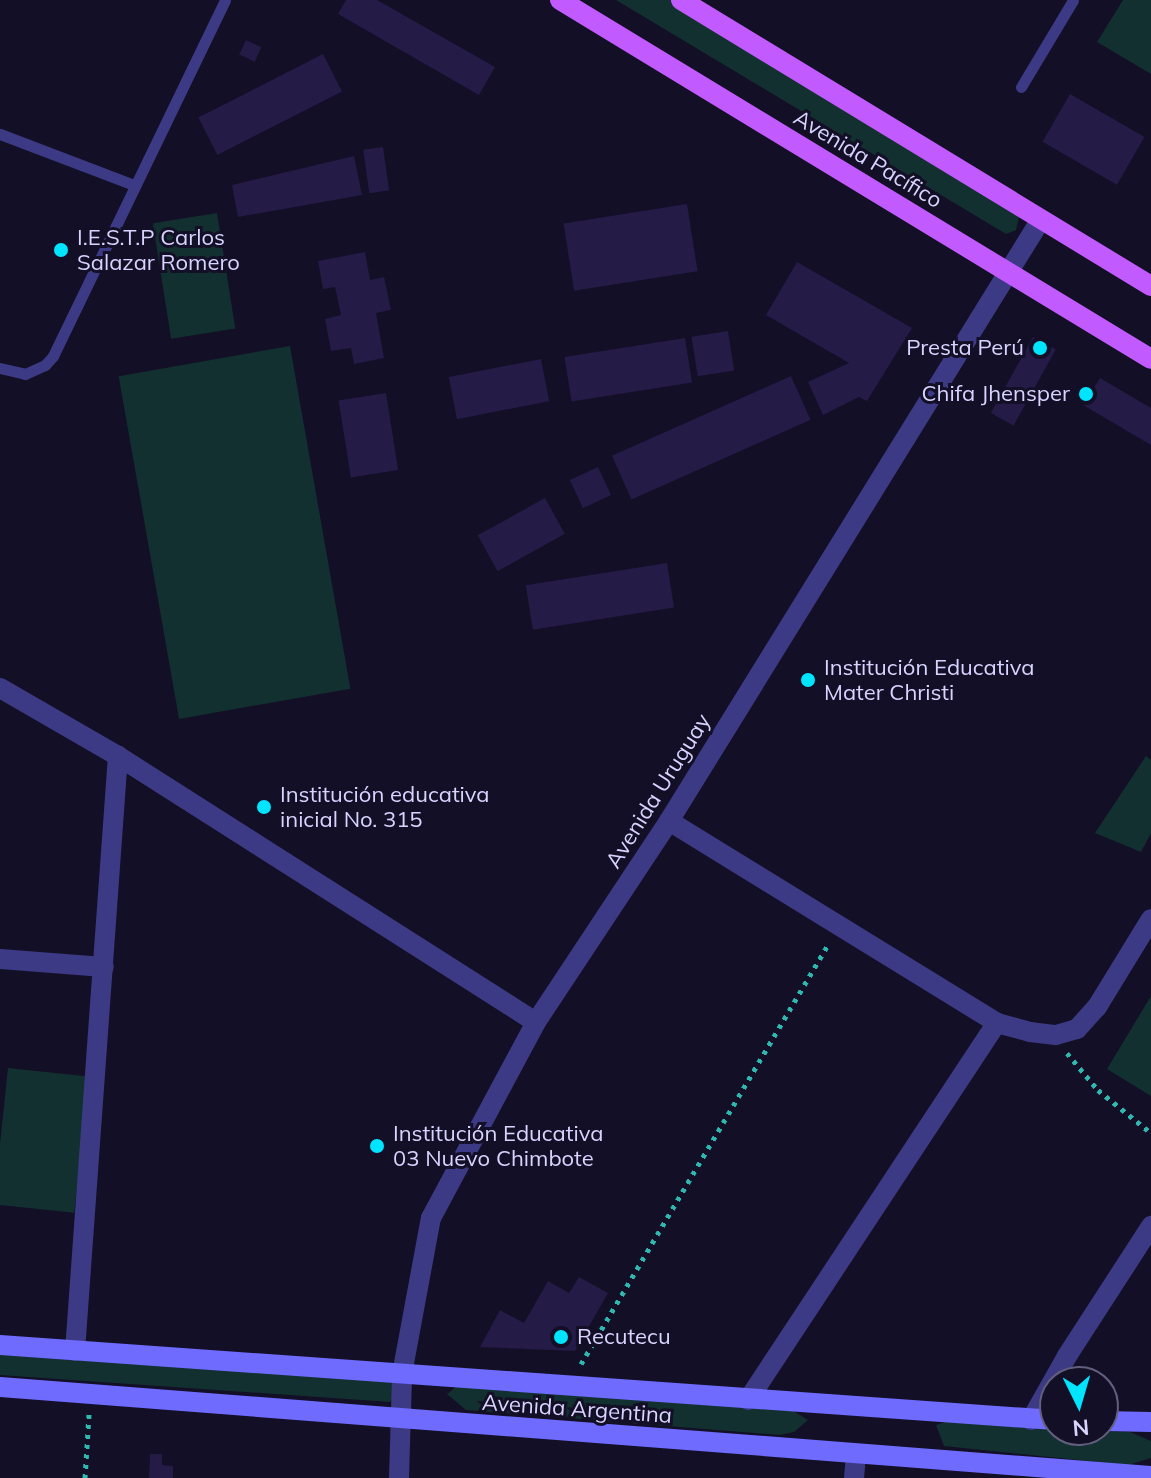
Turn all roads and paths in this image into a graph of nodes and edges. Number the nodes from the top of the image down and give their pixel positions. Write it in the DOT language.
graph roads {
  1 [pos="225,0"];
  2 [pos="560,0"];
  3 [pos="681,0"];
  4 [pos="1073,0"];
  5 [pos="1021,87"];
  6 [pos="0,134"];
  7 [pos="134,185"];
  8 [pos="1040,221"];
  9 [pos="1009,273"];
  10 [pos="1151,286"];
  11 [pos="1151,359"];
  12 [pos="0,368"];
  13 [pos="0,688"];
  14 [pos="118,756"];
  15 [pos="669,821"];
  16 [pos="1151,919"];
  17 [pos="841,924"];
  18 [pos="0,959"];
  19 [pos="104,967"];
  20 [pos="536,1022"];
  21 [pos="997,1023"];
  22 [pos="1056,1035"];
  23 [pos="1151,1133"];
  24 [pos="1151,1226"];
  25 [pos="0,1345"];
  26 [pos="75,1351"];
  27 [pos="402,1374"];
  28 [pos="0,1387"];
  29 [pos="568,1387"];
  30 [pos="90,1393"];
  31 [pos="748,1400"];
  32 [pos="403,1420"];
  33 [pos="1031,1420"];
  34 [pos="1039,1420"];
  35 [pos="1119,1421"];
  36 [pos="1151,1422"];
  37 [pos="856,1455"];
  38 [pos="1151,1476"];
  39 [pos="85,1478"];
  40 [pos="399,1478"];
  41 [pos="854,1478"];
  1 -- 7 [label="lane"];
  2 -- 9 [label="main road, Avenida Pacífico"];
  3 -- 8 [label="main road, Avenida Pacífico"];
  4 -- 5 [label="lane"];
  6 -- 7 [label="lane"];
  7 -- 12 [label="lane"];
  8 -- 9 [label="street, Avenida Uruguay"];
  8 -- 10 [label="main road, Avenida Pacífico"];
  9 -- 11 [label="main road, Avenida Pacífico"];
  9 -- 15 [label="street, Avenida Uruguay"];
  13 -- 14 [label="street"];
  14 -- 19 [label="street"];
  14 -- 20 [label="street"];
  15 -- 17 [label="street"];
  15 -- 20 [label="street, Avenida Uruguay"];
  16 -- 22 [label="street"];
  17 -- 21 [label="street"];
  17 -- 29 [label="path"];
  18 -- 19 [label="street"];
  19 -- 26 [label="street"];
  20 -- 27 [label="street, Avenida Uruguay"];
  21 -- 22 [label="street"];
  21 -- 31 [label="street"];
  22 -- 23 [label="path"];
  24 -- 33 [label="street"];
  25 -- 26 [label="main road, Avenida Argentina"];
  26 -- 27 [label="main road, Avenida Argentina"];
  27 -- 29 [label="main road, Avenida Argentina"];
  27 -- 32 [label="street, Avenida Uruguay"];
  28 -- 30 [label="main road, Avenida Argentina"];
  29 -- 31 [label="main road, Avenida Argentina"];
  30 -- 32 [label="main road, Avenida Argentina"];
  30 -- 39 [label="path"];
  31 -- 33 [label="main road, Avenida Argentina"];
  32 -- 37 [label="main road, Avenida Argentina"];
  32 -- 40 [label="street, Avenida Uruguay"];
  33 -- 34 [label="main road, Avenida Argentina"];
  35 -- 36 [label="main road"];
  37 -- 38 [label="main road, Avenida Argentina"];
  37 -- 41 [label="street"];
}
